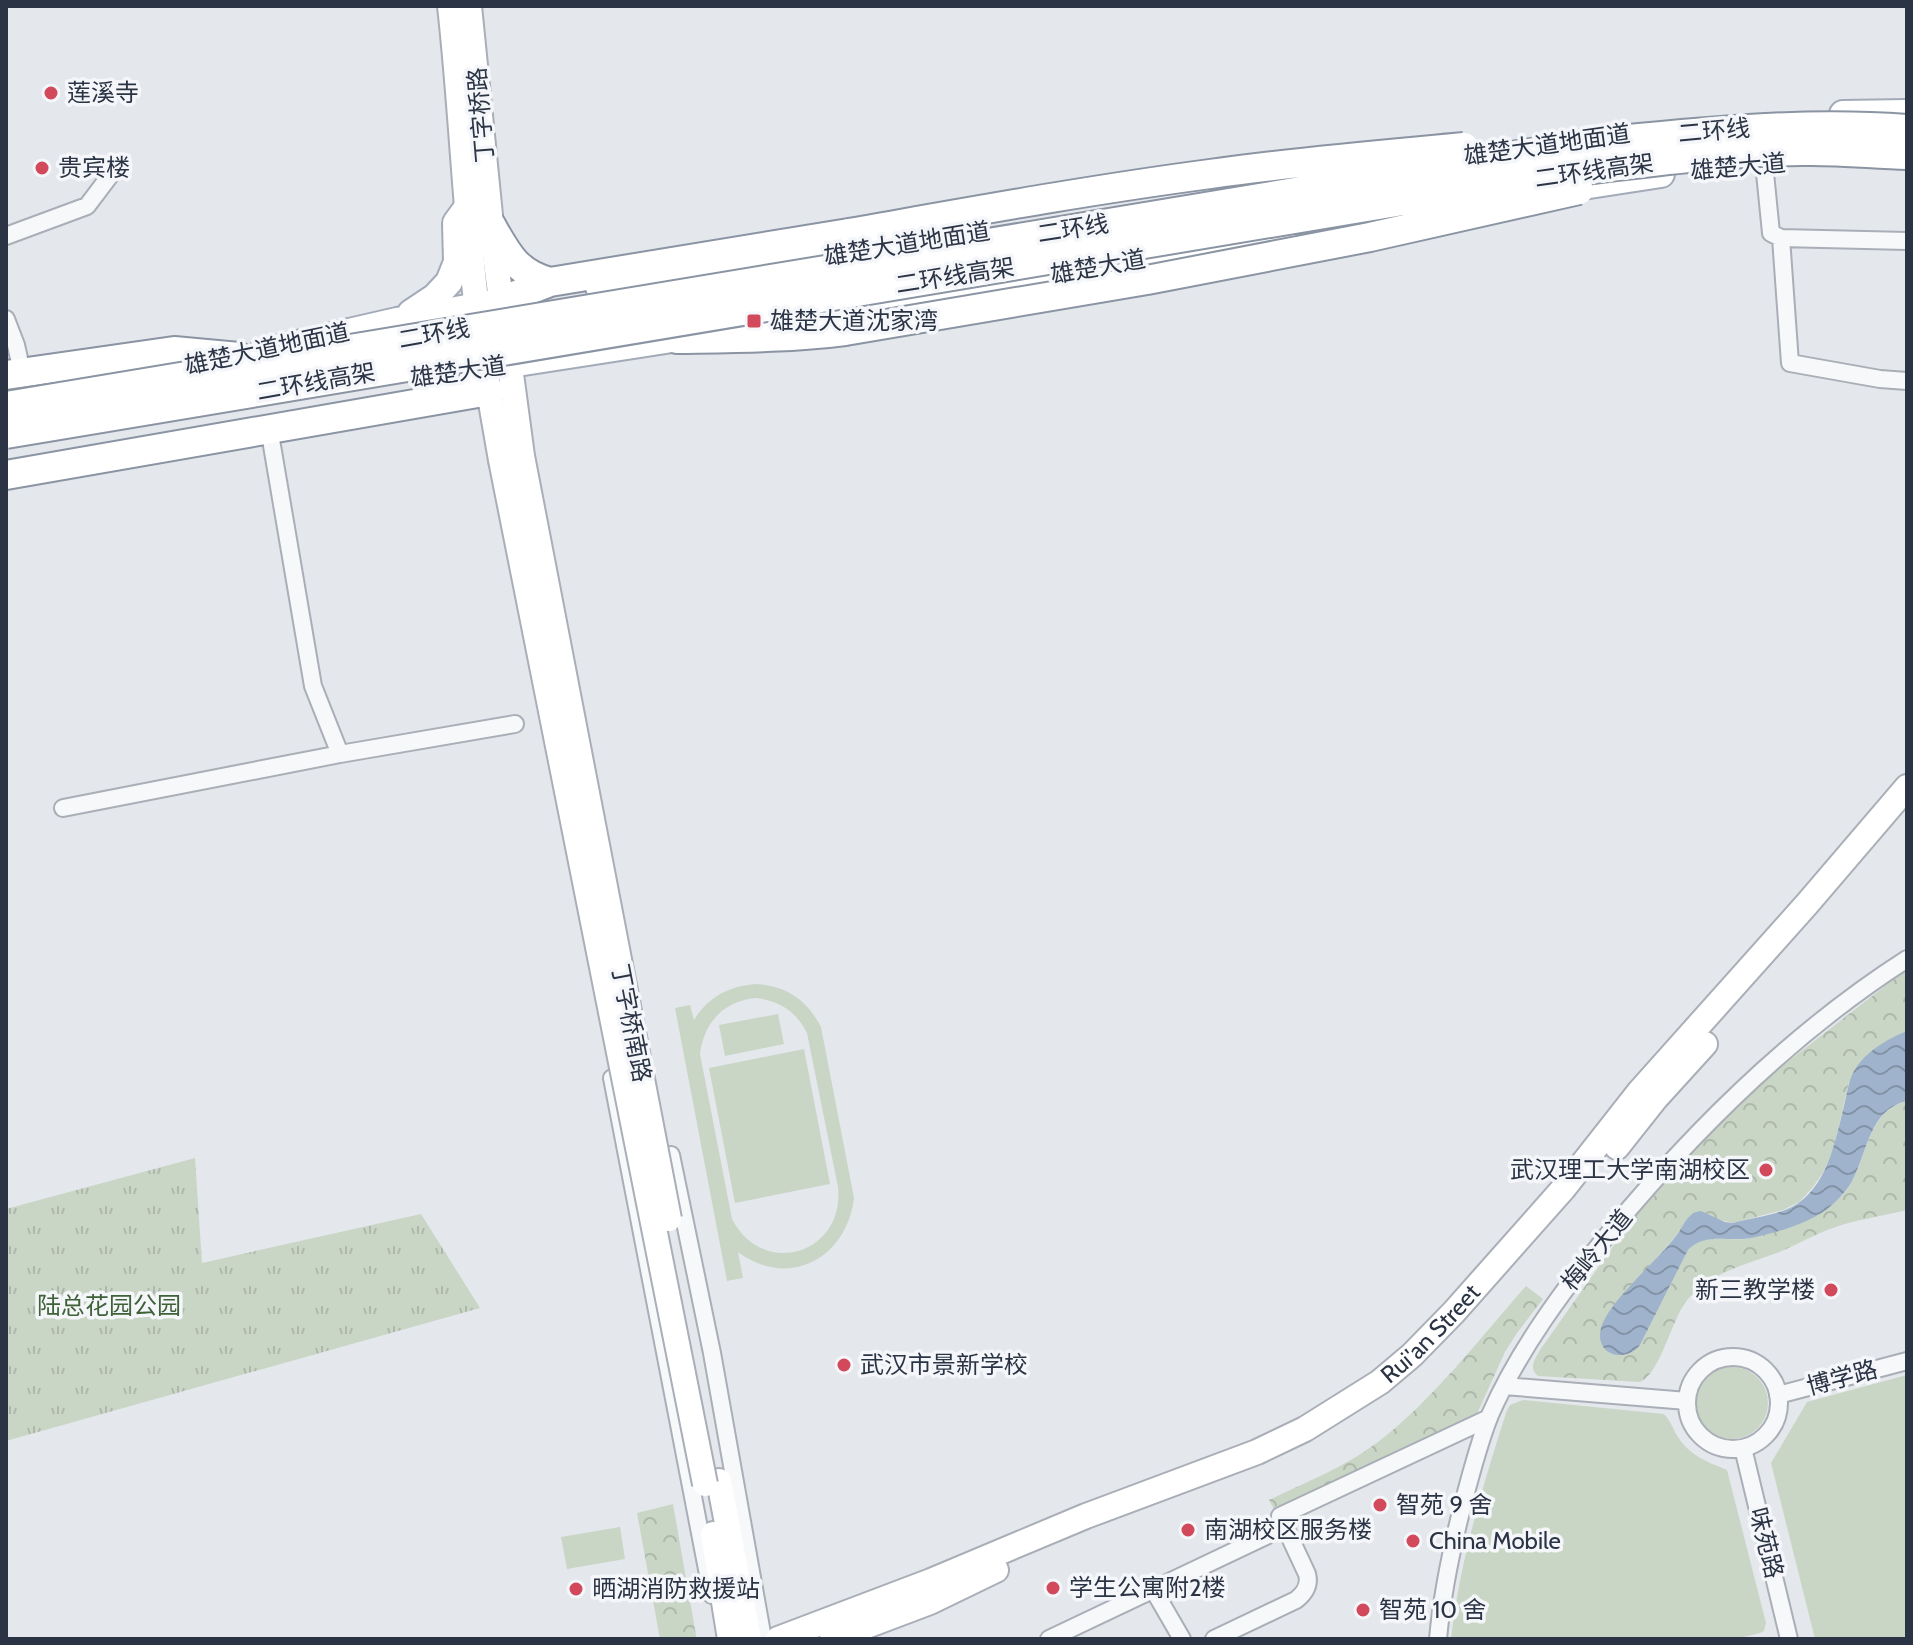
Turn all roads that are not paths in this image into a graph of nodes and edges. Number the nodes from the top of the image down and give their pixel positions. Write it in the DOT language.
graph roads {
  1 [pos="450,6"];
  2 [pos="469,6"];
  3 [pos="1907,113"];
  4 [pos="1907,129"];
  5 [pos="1597,142"];
  6 [pos="1907,155"];
  7 [pos="1764,163"];
  8 [pos="118,165"];
  9 [pos="1907,166"];
  10 [pos="467,208"];
  11 [pos="491,225"];
  12 [pos="6,236"];
  13 [pos="1781,238"];
  14 [pos="1907,241"];
  15 [pos="550,282"];
  16 [pos="489,304"];
  17 [pos="6,319"];
  18 [pos="397,321"];
  19 [pos="677,339"];
  20 [pos="239,357"];
  21 [pos="14,374"];
  22 [pos="1907,381"];
  23 [pos="498,389"];
  24 [pos="6,398"];
  25 [pos="6,406"];
  26 [pos="269,428"];
  27 [pos="6,434"];
  28 [pos="6,442"];
  29 [pos="6,475"];
  30 [pos="515,724"];
  31 [pos="340,754"];
  32 [pos="1907,787"];
  33 [pos="63,808"];
  34 [pos="1907,812"];
  35 [pos="1907,959"];
  36 [pos="612,1078"];
  37 [pos="628,1165"];
  38 [pos="1907,1361"];
  39 [pos="1504,1386"];
  40 [pos="1778,1395"];
  41 [pos="1687,1401"];
  42 [pos="1489,1418"];
  43 [pos="1743,1448"];
  44 [pos="712,1482"];
  45 [pos="1285,1527"];
  46 [pos="1153,1589"];
  47 [pos="720,1639"];
  48 [pos="730,1639"];
  49 [pos="749,1639"];
  50 [pos="763,1639"];
  51 [pos="778,1639"];
  52 [pos="832,1639"];
  53 [pos="1049,1639"];
  54 [pos="1182,1639"];
  55 [pos="1214,1639"];
  56 [pos="1438,1639"];
  57 [pos="1789,1639"];
  1 -- 10 [label="main road, 丁字桥路"];
  2 -- 11 [label="main road, 丁字桥路"];
  3 -- 16 [label="main road, 雄楚大道地面道"];
  4 -- 5 [label="highway, 二环线, bridge"];
  5 -- 15 [label="highway, bridge"];
  5 -- 25 [label="highway, 二环线, bridge"];
  6 -- 27 [label="highway, 二环线高架, bridge"];
  7 -- 9 [label="main road, 雄楚大道"];
  7 -- 13 [label="street"];
  7 -- 19 [label="main road, 雄楚大道"];
  8 -- 12 [label="street"];
  9 -- 19 [label="highway, bridge"];
  10 -- 16 [label="main road, 丁字桥路"];
  10 -- 18 [label="main road"];
  11 -- 15 [label="highway"];
  11 -- 16 [label="main road, 丁字桥路"];
  13 -- 14 [label="street"];
  13 -- 22 [label="street"];
  15 -- 16 [label="highway"];
  16 -- 18 [label="main road, 雄楚大道地面道"];
  16 -- 23 [label="main road, 丁字桥南路"];
  17 -- 21 [label="street"];
  18 -- 20 [label="main road, 雄楚大道地面道"];
  19 -- 23 [label="main road, 雄楚大道"];
  20 -- 21 [label="highway"];
  20 -- 24 [label="main road, 雄楚大道地面道"];
  23 -- 26 [label="highway"];
  23 -- 28 [label="main road, 雄楚大道"];
  23 -- 44 [label="main road, 丁字桥南路, bridge"];
  26 -- 29 [label="highway"];
  26 -- 31 [label="street"];
  30 -- 31 [label="street"];
  31 -- 33 [label="street"];
  32 -- 51 [label="main road, Rui'an Street"];
  34 -- 52 [label="main road, Rui'an Street"];
  35 -- 39 [label="street, 梅岭大道"];
  36 -- 37 [label="street"];
  37 -- 47 [label="street"];
  37 -- 50 [label="street"];
  38 -- 40 [label="street, 博学路"];
  39 -- 41 [label="street"];
  39 -- 42 [label="street, 梅岭大道"];
  40 -- 41 [label="street"];
  40 -- 43 [label="street"];
  41 -- 43 [label="street"];
  42 -- 45 [label="street"];
  42 -- 56 [label="street, 梅岭大道"];
  43 -- 57 [label="street, 味苑路"];
  44 -- 48 [label="main road, 丁字桥南路"];
  44 -- 49 [label="main road, 丁字桥南路"];
  45 -- 46 [label="street"];
  45 -- 55 [label="street"];
  46 -- 53 [label="street"];
  46 -- 54 [label="street"];
}
